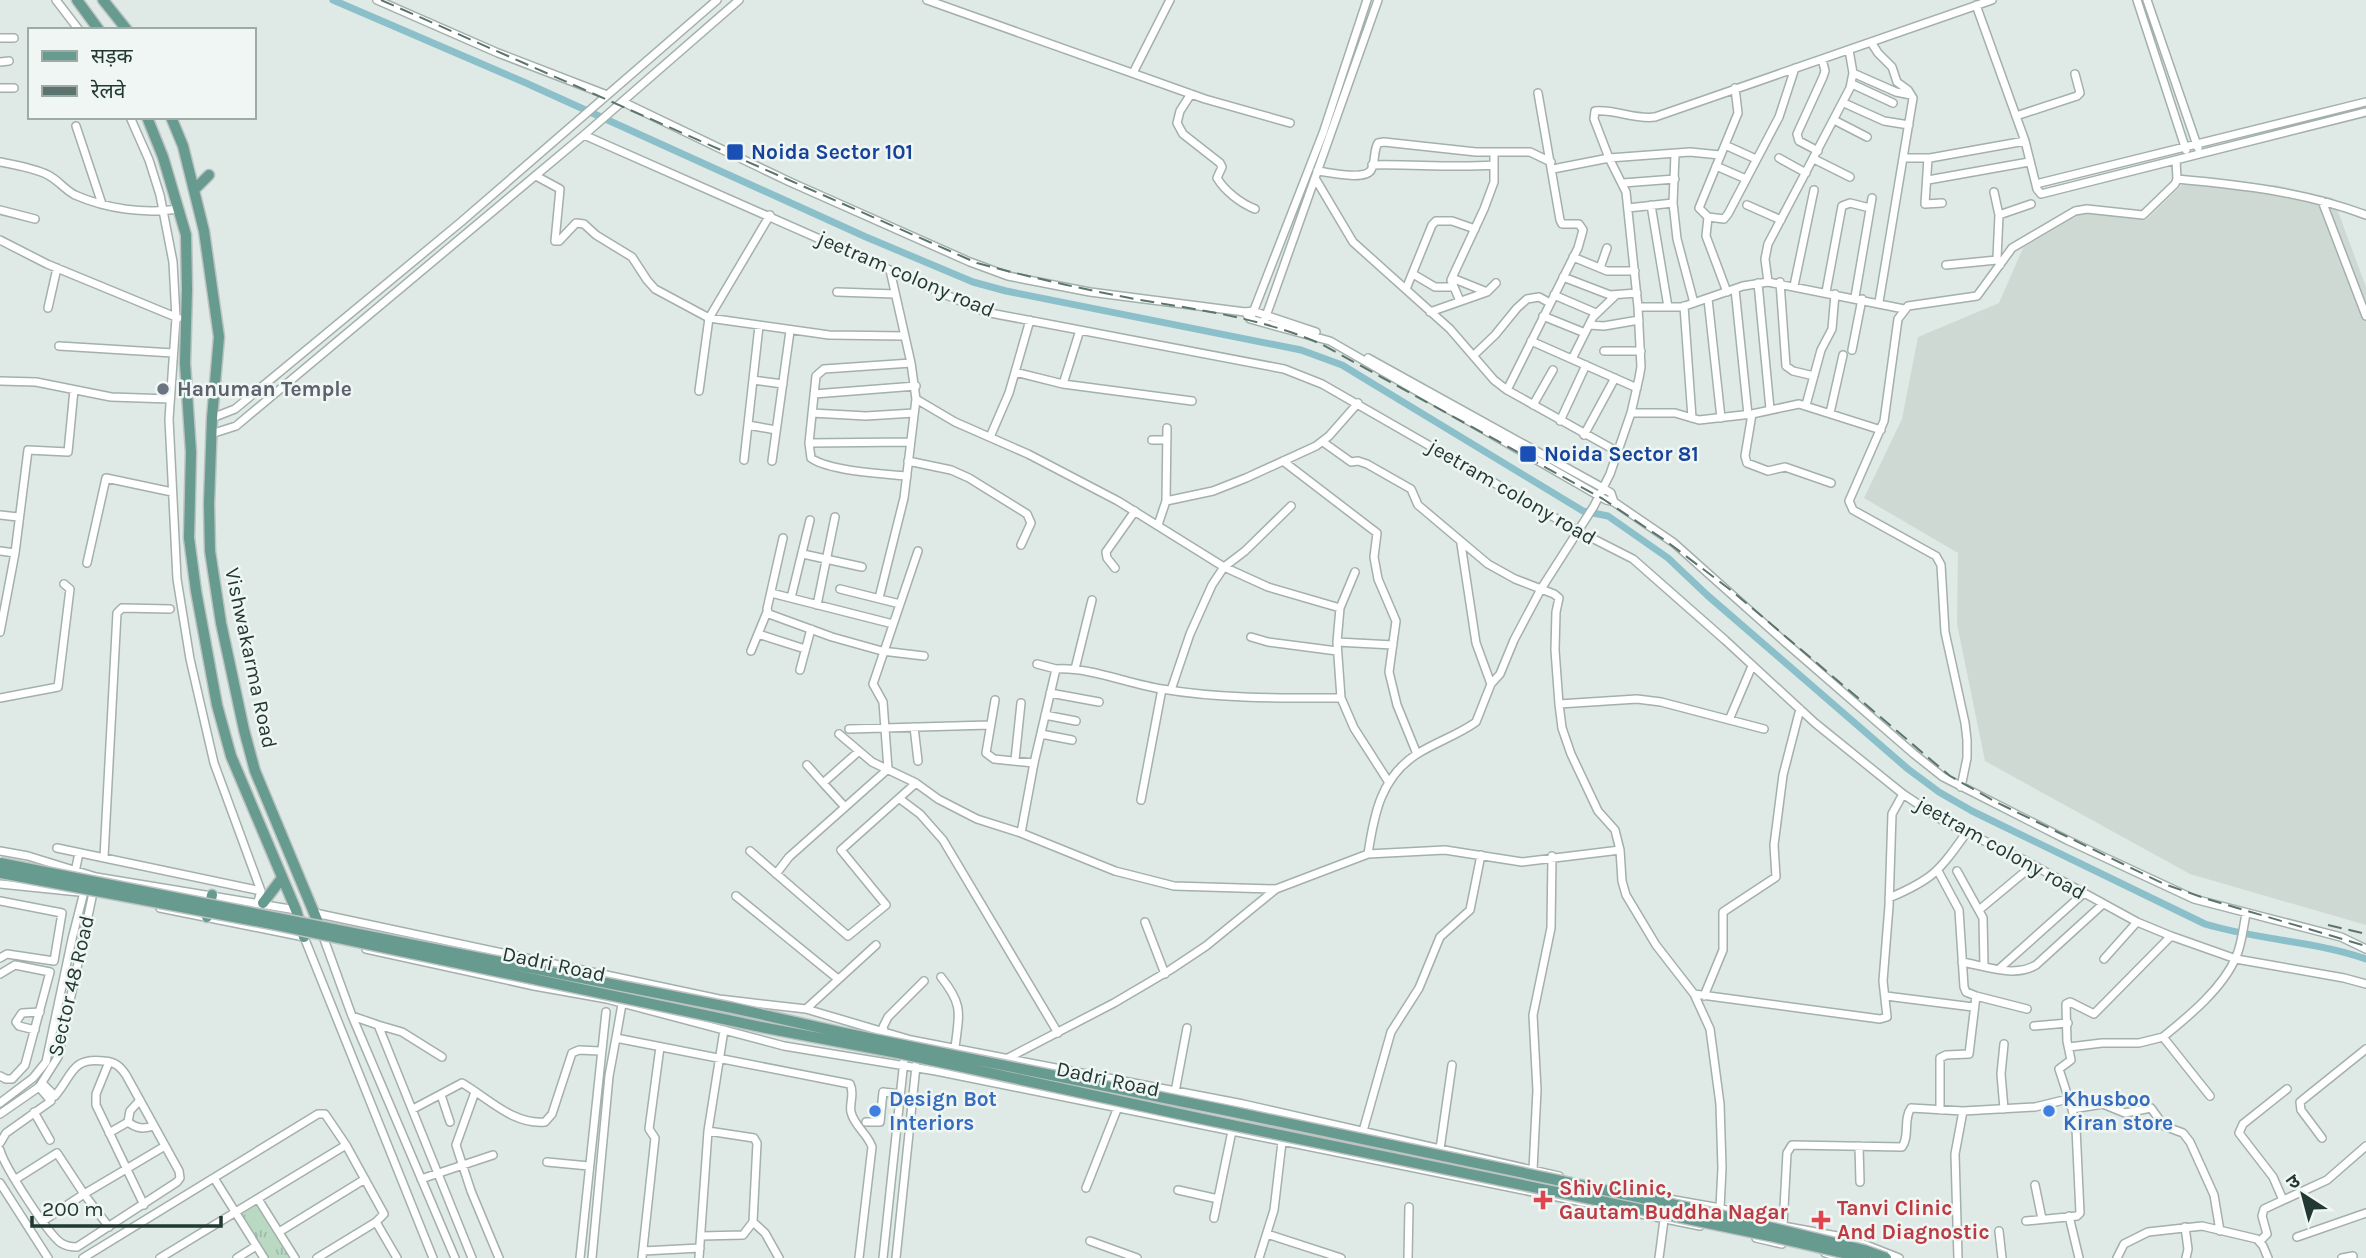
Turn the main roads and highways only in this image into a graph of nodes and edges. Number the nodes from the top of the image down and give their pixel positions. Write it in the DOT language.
graph roads {
  1 [pos="77,0"];
  2 [pos="103,0"];
  3 [pos="98,28"];
  4 [pos="125,28"];
  5 [pos="148,119"];
  6 [pos="172,119"];
  7 [pos="208,175"];
  8 [pos="194,190"];
  9 [pos="0,863"];
  10 [pos="0,873"];
  11 [pos="282,878"];
  12 [pos="212,895"];
  13 [pos="260,903"];
  14 [pos="207,917"];
  15 [pos="304,937"];
  16 [pos="324,939"];
  17 [pos="1865,1258"];
  18 [pos="1886,1258"];
  1 -- 3 [label="main road"];
  2 -- 4 [label="main road"];
  5 -- 11 [label="main road, Vishwakarma Road"];
  6 -- 8 [label="main road, Vishwakarma Road"];
  7 -- 8 [label="main road"];
  8 -- 16 [label="main road, Vishwakarma Road"];
  9 -- 18 [label="main road, bridge"];
  10 -- 17 [label="main road, bridge"];
  11 -- 13 [label="main road"];
  11 -- 15 [label="main road, Vishwakarma Road"];
  12 -- 14 [label="main road"];
}
